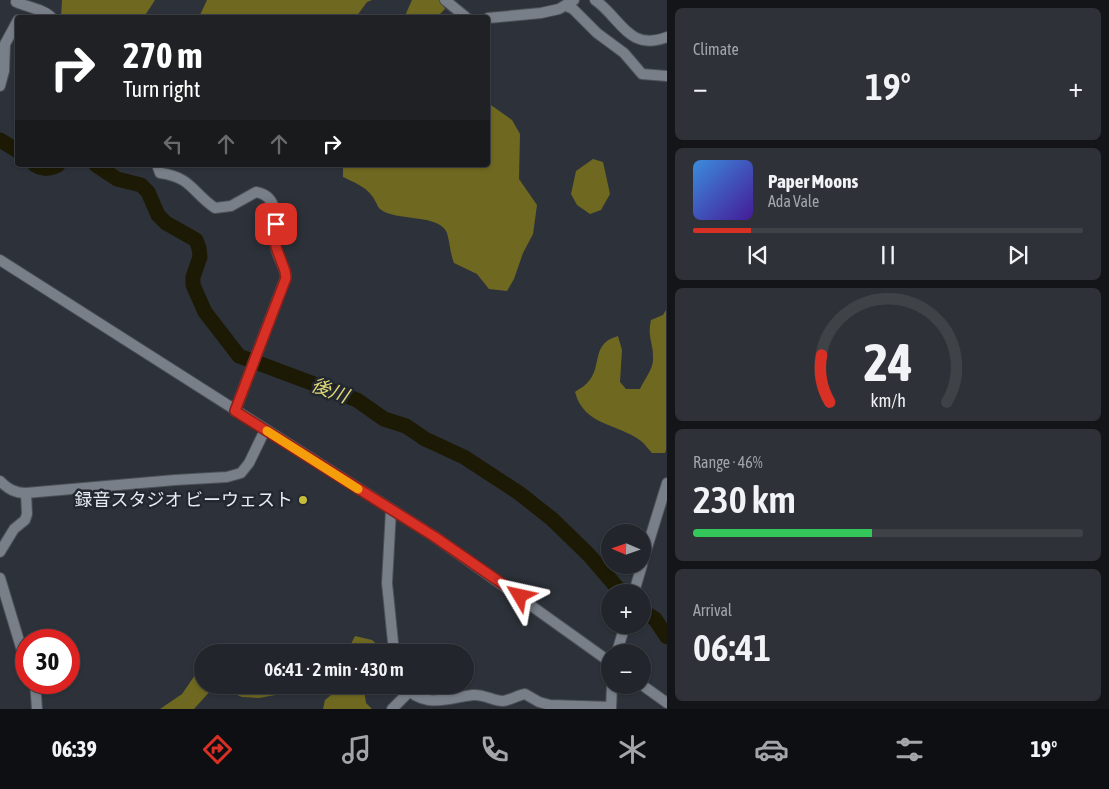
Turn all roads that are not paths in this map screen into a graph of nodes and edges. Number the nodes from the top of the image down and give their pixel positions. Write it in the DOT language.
graph roads {
  1 [pos="445,0"];
  2 [pos="595,0"];
  3 [pos="16,2"];
  4 [pos="570,3"];
  5 [pos="27,8"];
  6 [pos="21,15"];
  7 [pos="50,15"];
  8 [pos="463,15"];
  9 [pos="490,18"];
  10 [pos="15,25"];
  11 [pos="666,37"];
  12 [pos="666,76"];
  13 [pos="0,86"];
  14 [pos="157,167"];
  15 [pos="0,260"];
  16 [pos="235,411"];
  17 [pos="265,430"];
  18 [pos="0,481"];
  19 [pos="666,484"];
  20 [pos="26,493"];
  21 [pos="391,510"];
  22 [pos="651,535"];
  23 [pos="0,552"];
  24 [pos="0,578"];
  25 [pos="15,629"];
  26 [pos="393,644"];
  27 [pos="601,655"];
  28 [pos="651,691"];
  29 [pos="36,694"];
  30 [pos="402,694"];
  31 [pos="410,694"];
  32 [pos="612,694"];
  33 [pos="666,702"];
  34 [pos="611,708"];
  35 [pos="37,709"];
  36 [pos="392,709"];
  1 -- 8 [label="street"];
  2 -- 11 [label="street"];
  3 -- 5 [label="street"];
  4 -- 9 [label="street"];
  4 -- 12 [label="street"];
  5 -- 6 [label="street"];
  5 -- 7 [label="street"];
  10 -- 13 [label="street"];
  14 -- 16 [label="street"];
  15 -- 16 [label="street"];
  16 -- 17 [label="street"];
  17 -- 20 [label="street"];
  17 -- 21 [label="street"];
  18 -- 20 [label="street"];
  19 -- 22 [label="street"];
  20 -- 23 [label="street"];
  21 -- 26 [label="street"];
  21 -- 27 [label="street"];
  24 -- 25 [label="street"];
  28 -- 33 [label="street"];
  29 -- 35 [label="street"];
  30 -- 36 [label="street"];
  31 -- 34 [label="street"];
  32 -- 34 [label="street"];
}
